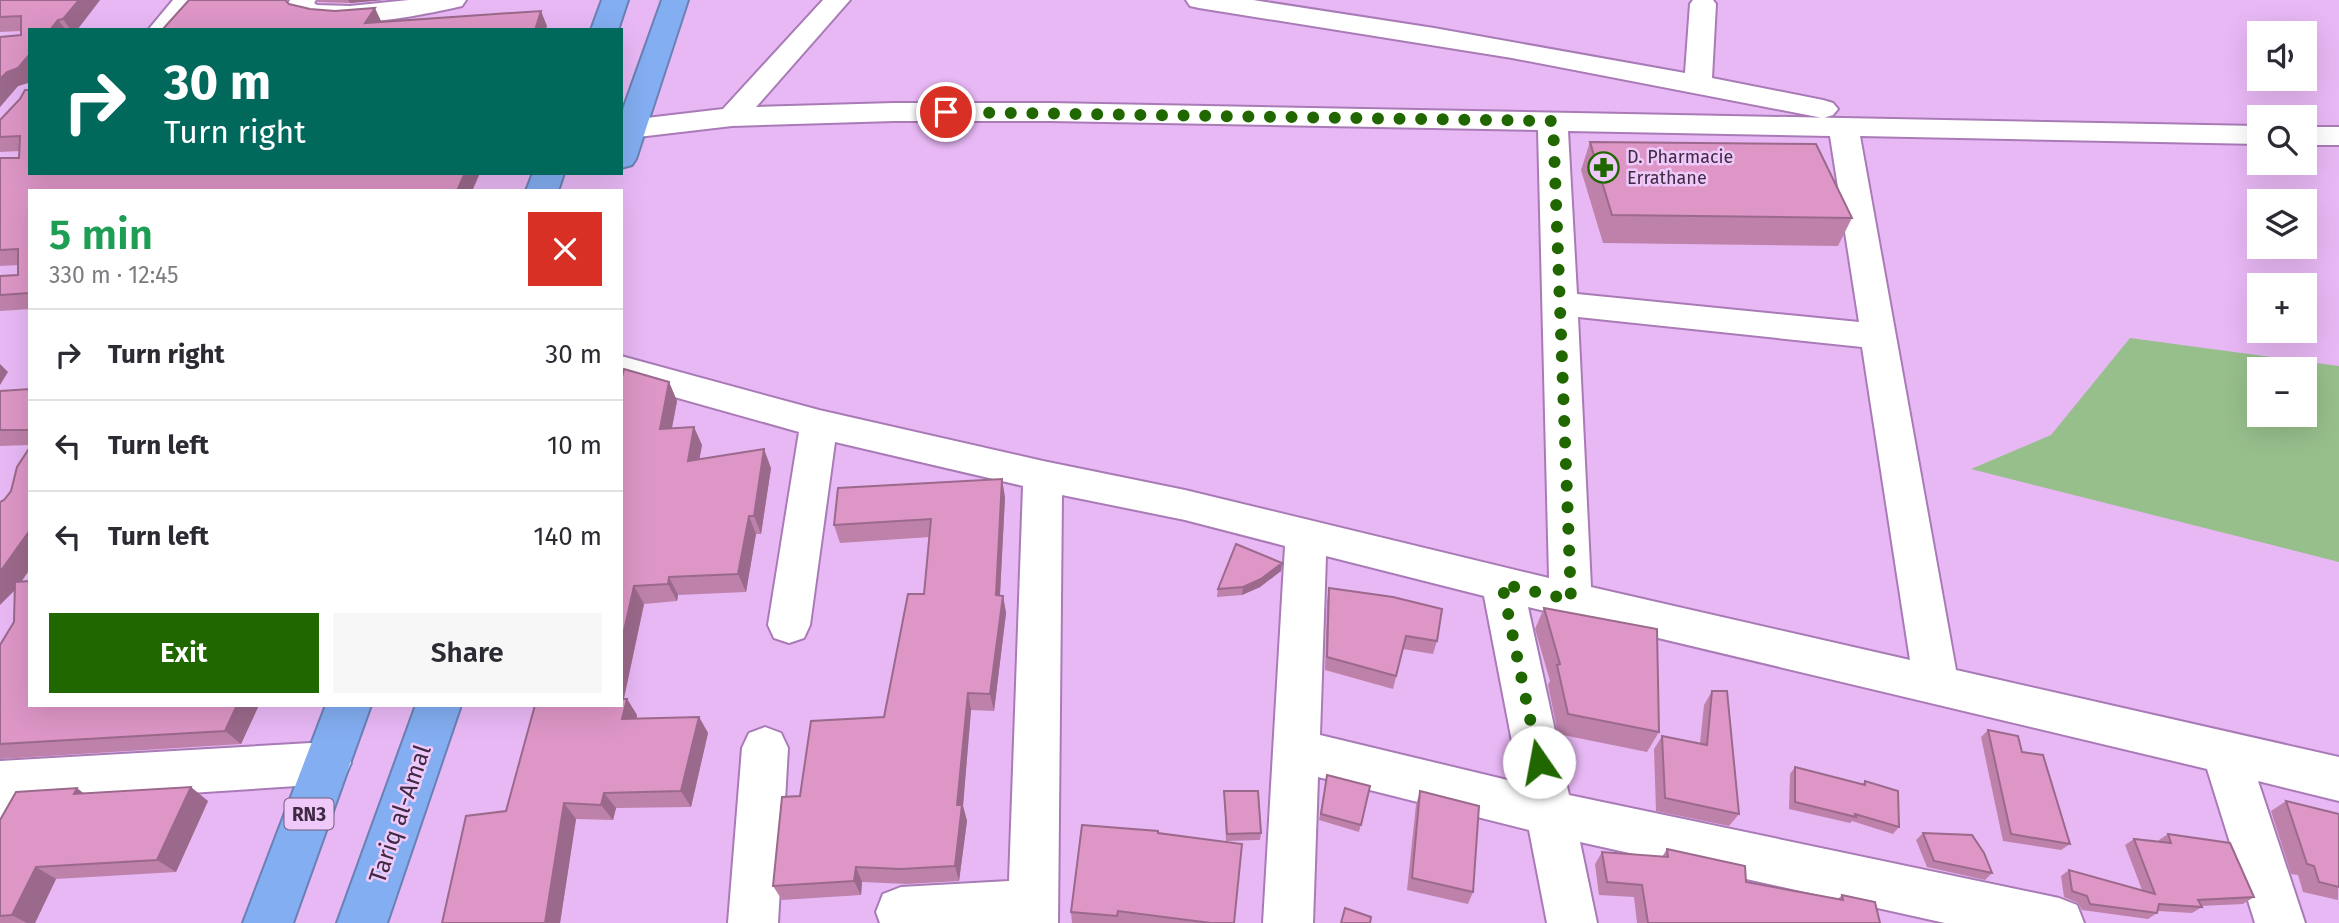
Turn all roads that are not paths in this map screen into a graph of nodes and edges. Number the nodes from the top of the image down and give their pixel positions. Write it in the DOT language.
graph roads {
  1 [pos="187,0"];
  2 [pos="303,0"];
  3 [pos="453,0"];
  4 [pos="615,0"];
  5 [pos="676,0"];
  6 [pos="837,0"];
  7 [pos="1199,0"];
  8 [pos="1245,3"];
  9 [pos="1703,4"];
  10 [pos="1325,9"];
  11 [pos="394,14"];
  12 [pos="163,28"];
  13 [pos="605,28"];
  14 [pos="1698,83"];
  15 [pos="732,117"];
  16 [pos="1553,121"];
  17 [pos="1844,127"];
  18 [pos="1914,128"];
  19 [pos="626,130"];
  20 [pos="2247,135"];
  21 [pos="2317,136"];
  22 [pos="2339,136"];
  23 [pos="1560,303"];
  24 [pos="1878,336"];
  25 [pos="623,370"];
  26 [pos="819,424"];
  27 [pos="1043,477"];
  28 [pos="1306,536"];
  29 [pos="1502,584"];
  30 [pos="1571,600"];
  31 [pos="789,625"];
  32 [pos="1936,685"];
  33 [pos="348,707"];
  34 [pos="438,707"];
  35 [pos="765,748"];
  36 [pos="1296,750"];
  37 [pos="2225,752"];
  38 [pos="328,763"];
  39 [pos="2339,779"];
  40 [pos="7,794"];
  41 [pos="1549,813"];
  42 [pos="901,912"];
  43 [pos="1034,914"];
  44 [pos="268,923"];
  45 [pos="362,923"];
  46 [pos="752,923"];
  47 [pos="1288,923"];
  48 [pos="1572,923"];
  49 [pos="2059,923"];
  50 [pos="2280,923"];
  1 -- 12 [label="street"];
  2 -- 11 [label="street"];
  3 -- 11 [label="street"];
  4 -- 13 [label="highway"];
  5 -- 19 [label="highway"];
  6 -- 15 [label="street"];
  7 -- 8 [label="street"];
  8 -- 10 [label="street"];
  9 -- 14 [label="street"];
  10 -- 14 [label="street"];
  14 -- 18 [label="street"];
  15 -- 16 [label="street"];
  15 -- 19 [label="street"];
  16 -- 17 [label="street"];
  16 -- 23 [label="street"];
  17 -- 18 [label="street"];
  17 -- 24 [label="street"];
  18 -- 20 [label="street"];
  21 -- 22 [label="street"];
  23 -- 24 [label="street"];
  23 -- 30 [label="street"];
  24 -- 32 [label="street"];
  25 -- 26 [label="street"];
  26 -- 27 [label="street"];
  26 -- 31 [label="street"];
  27 -- 28 [label="street"];
  27 -- 43 [label="street"];
  28 -- 29 [label="street"];
  28 -- 36 [label="street"];
  29 -- 30 [label="street"];
  29 -- 41 [label="street"];
  30 -- 32 [label="street"];
  32 -- 37 [label="street"];
  33 -- 38 [label="highway, RN3"];
  34 -- 45 [label="highway, Tariq al-Amal"];
  35 -- 46 [label="street"];
  36 -- 41 [label="street"];
  36 -- 47 [label="street"];
  37 -- 39 [label="street"];
  37 -- 50 [label="street"];
  38 -- 40 [label="street"];
  38 -- 44 [label="highway, RN3"];
  41 -- 48 [label="street"];
  41 -- 49 [label="street"];
  42 -- 43 [label="street"];
}
